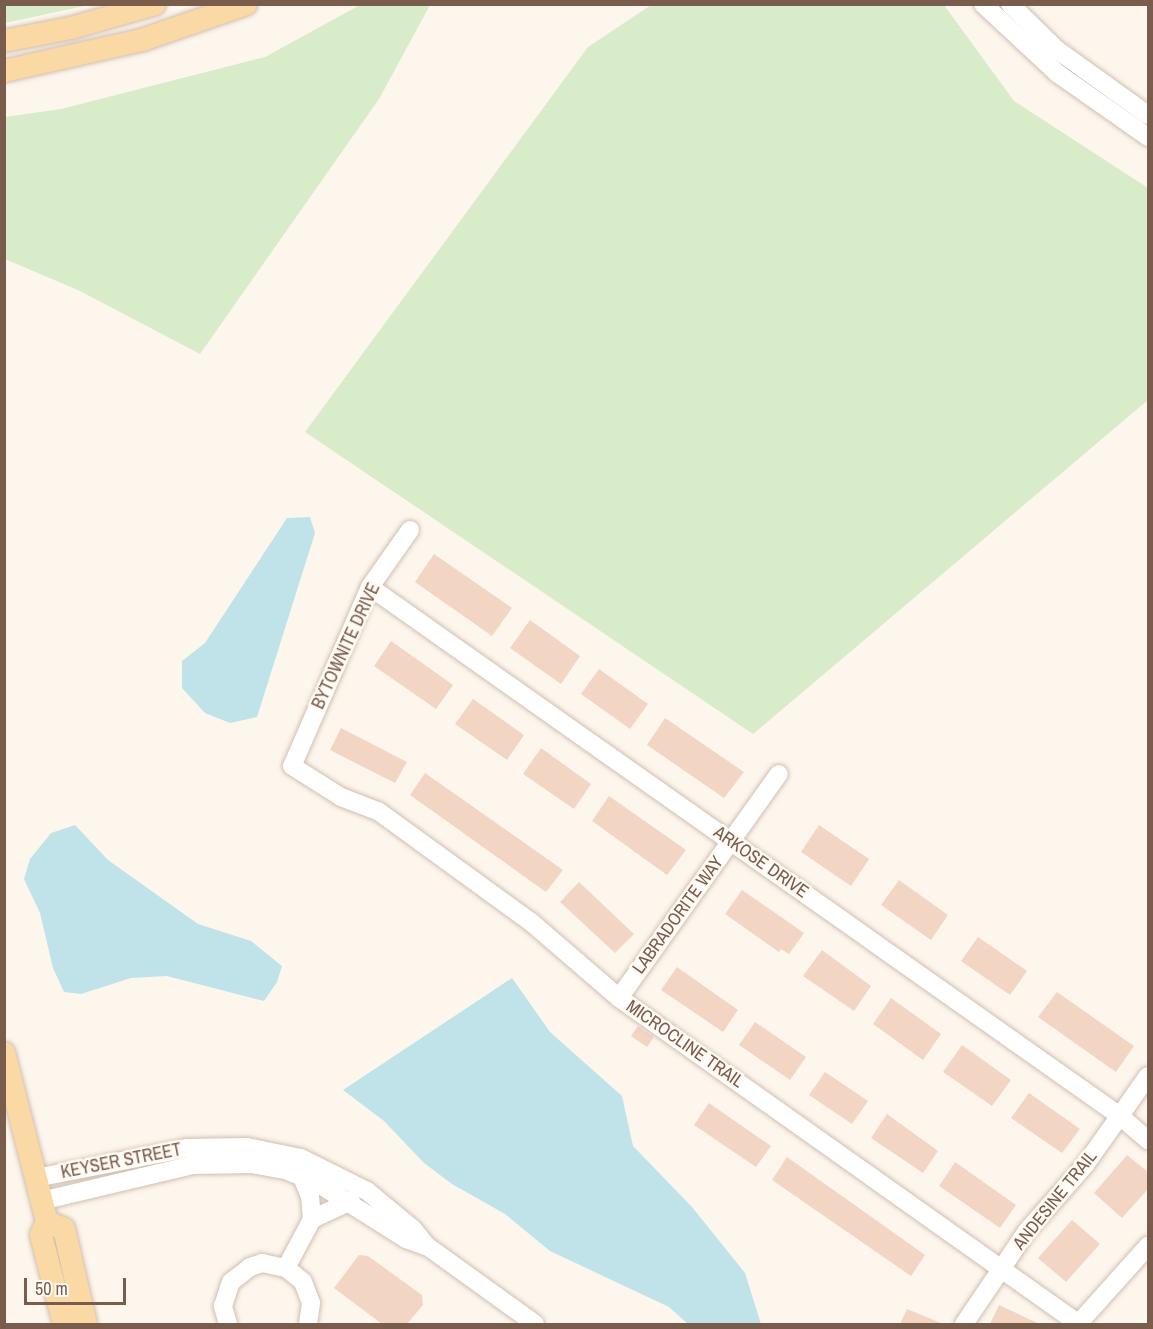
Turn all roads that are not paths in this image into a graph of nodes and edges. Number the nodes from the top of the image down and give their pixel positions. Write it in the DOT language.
graph roads {
  1 [pos="155,4"];
  2 [pos="246,4"];
  3 [pos="983,4"];
  4 [pos="1010,4"];
  5 [pos="4,41"];
  6 [pos="4,71"];
  7 [pos="1149,115"];
  8 [pos="1149,137"];
  9 [pos="410,530"];
  10 [pos="370,587"];
  11 [pos="292,766"];
  12 [pos="779,774"];
  13 [pos="731,841"];
  14 [pos="620,998"];
  15 [pos="4,1053"];
  16 [pos="1149,1076"];
  17 [pos="1120,1116"];
  18 [pos="1149,1140"];
  19 [pos="301,1175"];
  20 [pos="36,1178"];
  21 [pos="351,1202"];
  22 [pos="44,1211"];
  23 [pos="312,1219"];
  24 [pos="427,1246"];
  25 [pos="1149,1246"];
  26 [pos="286,1268"];
  27 [pos="1001,1268"];
  28 [pos="64,1324"];
  29 [pos="86,1324"];
  30 [pos="228,1324"];
  31 [pos="308,1324"];
  32 [pos="535,1324"];
  33 [pos="964,1324"];
  34 [pos="1078,1324"];
  1 -- 5 [label="main road"];
  2 -- 6 [label="main road"];
  3 -- 8 [label="street"];
  4 -- 7 [label="street"];
  9 -- 10 [label="street, BYTOWNITE DRIVE"];
  10 -- 11 [label="street, BYTOWNITE DRIVE"];
  10 -- 13 [label="street, ARKOSE DRIVE"];
  11 -- 14 [label="street, MICROCLINE TRAIL"];
  12 -- 13 [label="street, LABRADORITE WAY"];
  13 -- 14 [label="street, LABRADORITE WAY"];
  13 -- 17 [label="street, ARKOSE DRIVE"];
  14 -- 27 [label="street, MICROCLINE TRAIL"];
  15 -- 20 [label="main road"];
  16 -- 17 [label="street, ANDESINE TRAIL"];
  17 -- 18 [label="street, ARKOSE DRIVE"];
  17 -- 27 [label="street, ANDESINE TRAIL"];
  19 -- 21 [label="street, KEYSER STREET"];
  19 -- 22 [label="street, KEYSER STREET"];
  19 -- 23 [label="street"];
  20 -- 22 [label="main road"];
  20 -- 24 [label="street, KEYSER STREET"];
  21 -- 23 [label="street"];
  21 -- 24 [label="street, KEYSER STREET"];
  22 -- 28 [label="main road"];
  22 -- 29 [label="main road"];
  23 -- 26 [label="street"];
  24 -- 32 [label="street, KEYSER STREET"];
  25 -- 34 [label="street"];
  26 -- 30 [label="street"];
  26 -- 31 [label="street"];
  27 -- 33 [label="street, ANDESINE TRAIL"];
  27 -- 34 [label="street, MICROCLINE TRAIL"];
}
